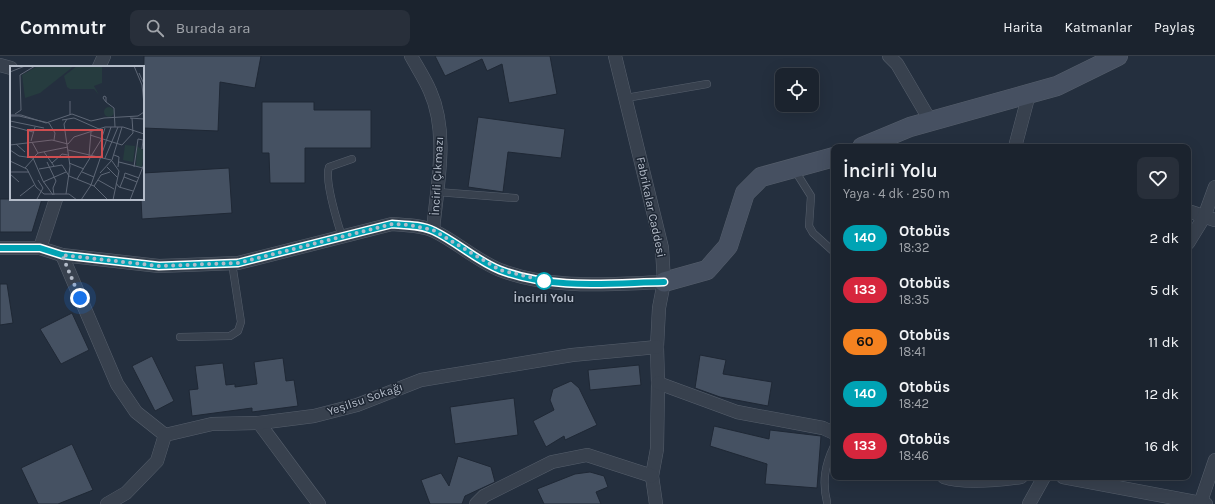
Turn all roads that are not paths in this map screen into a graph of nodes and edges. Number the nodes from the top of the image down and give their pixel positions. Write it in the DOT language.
graph roads {
  1 [pos="104,56"];
  2 [pos="411,56"];
  3 [pos="615,56"];
  4 [pos="889,56"];
  5 [pos="1118,56"];
  6 [pos="0,65"];
  7 [pos="99,66"];
  8 [pos="10,68"];
  9 [pos="707,84"];
  10 [pos="1029,94"];
  11 [pos="626,98"];
  12 [pos="931,122"];
  13 [pos="869,144"];
  14 [pos="1017,144"];
  15 [pos="831,158"];
  16 [pos="352,159"];
  17 [pos="793,167"];
  18 [pos="1215,187"];
  19 [pos="437,192"];
  20 [pos="515,198"];
  21 [pos="56,200"];
  22 [pos="1191,212"];
  23 [pos="1209,219"];
  24 [pos="433,230"];
  25 [pos="342,237"];
  26 [pos="1191,240"];
  27 [pos="0,248"];
  28 [pos="40,248"];
  29 [pos="831,249"];
  30 [pos="62,255"];
  31 [pos="232,263"];
  32 [pos="664,282"];
  33 [pos="180,337"];
  34 [pos="657,347"];
  35 [pos="658,383"];
  36 [pos="259,423"];
  37 [pos="831,432"];
  38 [pos="165,436"];
  39 [pos="831,452"];
  40 [pos="1215,460"];
  41 [pos="652,476"];
  42 [pos="1042,480"];
  43 [pos="1079,480"];
  44 [pos="827,502"];
  45 [pos="1202,503"];
  46 [pos="107,504"];
  47 [pos="319,504"];
  48 [pos="476,504"];
  49 [pos="656,504"];
  50 [pos="1029,504"];
  1 -- 7 [label="street"];
  2 -- 19 [label="street, İncirli Çıkmazı"];
  3 -- 11 [label="street, Fabrikalar Caddesi"];
  4 -- 12 [label="street"];
  5 -- 10 [label="street"];
  6 -- 8 [label="street"];
  9 -- 11 [label="lane"];
  10 -- 12 [label="street"];
  10 -- 14 [label="street"];
  11 -- 32 [label="street, Fabrikalar Caddesi"];
  12 -- 13 [label="street"];
  15 -- 17 [label="street"];
  16 -- 25 [label="lane"];
  17 -- 29 [label="lane"];
  17 -- 32 [label="street"];
  18 -- 23 [label="street"];
  19 -- 20 [label="lane"];
  19 -- 24 [label="street, İncirli Çıkmazı"];
  21 -- 28 [label="street"];
  22 -- 23 [label="street"];
  23 -- 26 [label="street"];
  24 -- 25 [label="street"];
  24 -- 32 [label="street"];
  25 -- 31 [label="street"];
  27 -- 28 [label="street"];
  28 -- 30 [label="street"];
  30 -- 31 [label="street"];
  30 -- 38 [label="street"];
  31 -- 33 [label="lane"];
  32 -- 34 [label="street, Fabrikalar Caddesi"];
  34 -- 35 [label="street, Fabrikalar Caddesi"];
  34 -- 36 [label="street, Yeşilsu Sokağı"];
  35 -- 37 [label="street"];
  35 -- 41 [label="street, Fabrikalar Caddesi"];
  36 -- 38 [label="street, Yeşilsu Sokağı"];
  36 -- 47 [label="street"];
  38 -- 46 [label="street"];
  39 -- 44 [label="lane"];
  40 -- 45 [label="street"];
  41 -- 48 [label="street"];
  41 -- 49 [label="street, Fabrikalar Caddesi"];
  42 -- 50 [label="street"];
  43 -- 45 [label="street"];
}
